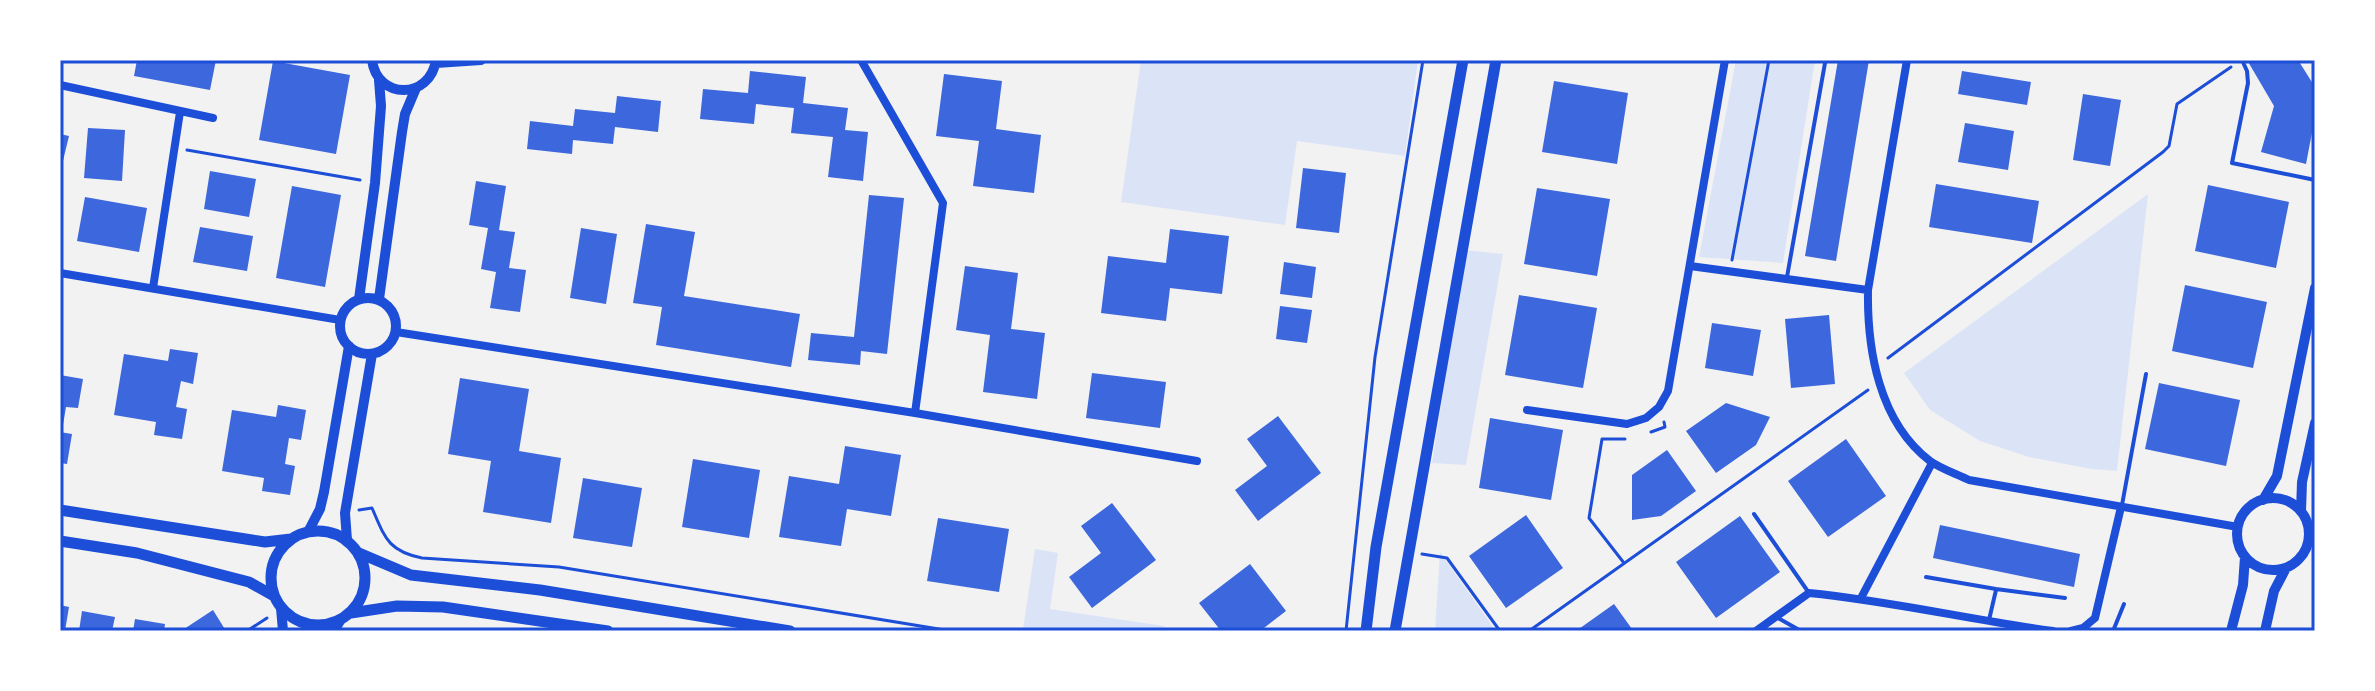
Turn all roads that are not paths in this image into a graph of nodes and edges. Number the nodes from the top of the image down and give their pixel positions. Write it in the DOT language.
graph roads {
  1 [pos="372,60"];
  2 [pos="481,60"];
  3 [pos="861,60"];
  4 [pos="1463,60"];
  5 [pos="1496,60"];
  6 [pos="1725,60"];
  7 [pos="1907,60"];
  8 [pos="2242,60"];
  9 [pos="436,61"];
  10 [pos="1825,63"];
  11 [pos="379,80"];
  12 [pos="60,85"];
  13 [pos="416,88"];
  14 [pos="180,112"];
  15 [pos="213,118"];
  16 [pos="2315,180"];
  17 [pos="1690,266"];
  18 [pos="60,273"];
  19 [pos="1787,279"];
  20 [pos="153,288"];
  21 [pos="2315,288"];
  22 [pos="1868,290"];
  23 [pos="359,299"];
  24 [pos="379,299"];
  25 [pos="340,320"];
  26 [pos="396,332"];
  27 [pos="349,346"];
  28 [pos="372,354"];
  29 [pos="2146,374"];
  30 [pos="1527,410"];
  31 [pos="915,413"];
  32 [pos="2315,423"];
  33 [pos="1197,461"];
  34 [pos="1932,463"];
  35 [pos="2263,500"];
  36 [pos="2121,507"];
  37 [pos="60,510"];
  38 [pos="2301,511"];
  39 [pos="1754,514"];
  40 [pos="2238,527"];
  41 [pos="308,532"];
  42 [pos="292,539"];
  43 [pos="2312,539"];
  44 [pos="347,540"];
  45 [pos="60,541"];
  46 [pos="359,553"];
  47 [pos="2245,557"];
  48 [pos="2286,568"];
  49 [pos="1926,577"];
  50 [pos="1996,589"];
  51 [pos="1809,593"];
  52 [pos="274,596"];
  53 [pos="1861,598"];
  54 [pos="2065,598"];
  55 [pos="2124,604"];
  56 [pos="281,608"];
  57 [pos="350,613"];
  58 [pos="1776,616"];
  59 [pos="1988,623"];
  60 [pos="337,626"];
  61 [pos="2084,630"];
  62 [pos="283,631"];
  63 [pos="608,631"];
  64 [pos="790,631"];
  65 [pos="1366,631"];
  66 [pos="1395,631"];
  67 [pos="1756,631"];
  68 [pos="1801,631"];
  69 [pos="2053,631"];
  70 [pos="2071,631"];
  71 [pos="2113,631"];
  72 [pos="2231,631"];
  73 [pos="2265,631"];
  1 -- 11 [label="street"];
  2 -- 9 [label="street"];
  3 -- 31 [label="street"];
  4 -- 65 [label="main road"];
  5 -- 66 [label="main road"];
  6 -- 17 [label="street"];
  7 -- 22 [label="street"];
  8 -- 16 [label="lane"];
  9 -- 13 [label="street"];
  10 -- 19 [label="lane"];
  11 -- 13 [label="street"];
  11 -- 23 [label="street"];
  12 -- 14 [label="street"];
  13 -- 24 [label="street"];
  14 -- 15 [label="street"];
  14 -- 20 [label="street"];
  17 -- 19 [label="street"];
  17 -- 30 [label="street"];
  18 -- 20 [label="street"];
  19 -- 22 [label="street"];
  20 -- 25 [label="street"];
  21 -- 35 [label="street"];
  22 -- 34 [label="street"];
  23 -- 24 [label="street"];
  23 -- 25 [label="street"];
  24 -- 26 [label="street"];
  25 -- 27 [label="street"];
  26 -- 28 [label="street"];
  26 -- 31 [label="street"];
  27 -- 28 [label="street"];
  27 -- 41 [label="street"];
  28 -- 44 [label="street"];
  29 -- 36 [label="lane"];
  31 -- 33 [label="street"];
  32 -- 38 [label="street"];
  34 -- 36 [label="street"];
  34 -- 53 [label="street"];
  35 -- 38 [label="street"];
  35 -- 40 [label="street"];
  36 -- 40 [label="street"];
  36 -- 61 [label="street"];
  37 -- 42 [label="main road"];
  38 -- 43 [label="street"];
  39 -- 51 [label="lane"];
  40 -- 47 [label="street"];
  41 -- 42 [label="main road"];
  41 -- 44 [label="main road"];
  42 -- 52 [label="main road"];
  43 -- 48 [label="street"];
  44 -- 46 [label="main road"];
  45 -- 52 [label="main road"];
  46 -- 57 [label="main road"];
  46 -- 64 [label="main road"];
  47 -- 48 [label="street"];
  47 -- 72 [label="street"];
  48 -- 73 [label="street"];
  49 -- 50 [label="lane"];
  50 -- 54 [label="lane"];
  50 -- 59 [label="lane"];
  51 -- 53 [label="street"];
  51 -- 58 [label="street"];
  52 -- 56 [label="main road"];
  53 -- 59 [label="street"];
  55 -- 71 [label="lane"];
  56 -- 60 [label="main road"];
  56 -- 62 [label="street"];
  57 -- 60 [label="main road"];
  57 -- 63 [label="main road"];
  58 -- 67 [label="street"];
  58 -- 68 [label="lane"];
  59 -- 69 [label="street"];
  61 -- 70 [label="street"];
}
